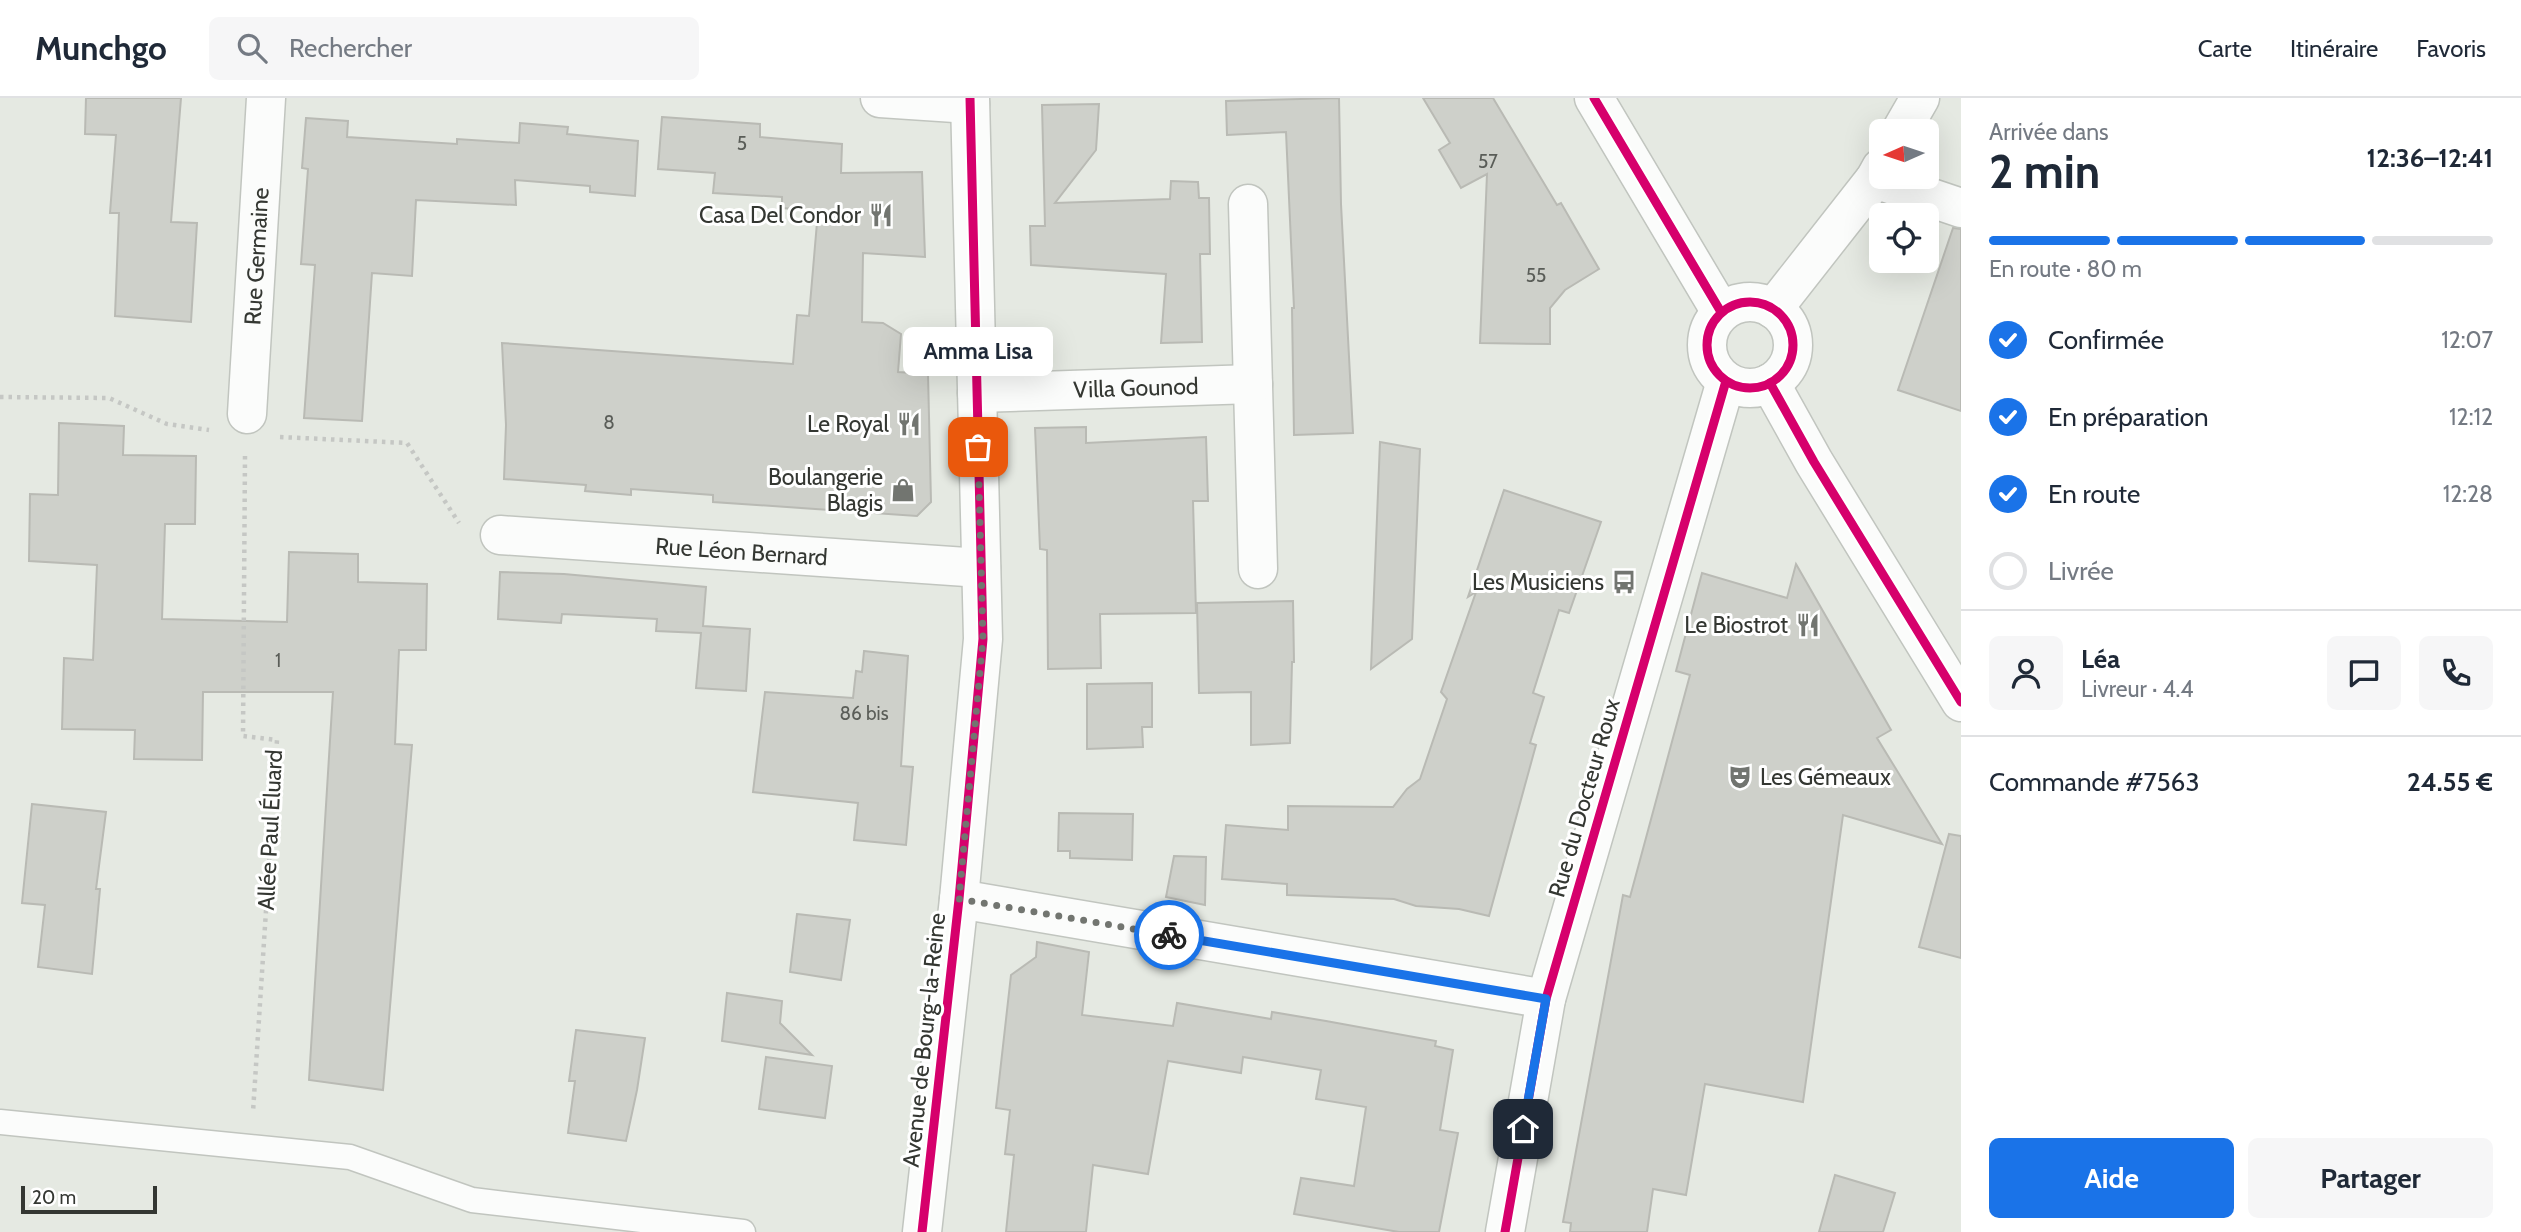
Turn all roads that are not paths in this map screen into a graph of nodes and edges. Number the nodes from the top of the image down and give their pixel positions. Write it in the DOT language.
graph roads {
  1 [pos="266,98"];
  2 [pos="880,98"];
  3 [pos="1594,98"];
  4 [pos="1920,98"];
  5 [pos="970,101"];
  6 [pos="1908,119"];
  7 [pos="1869,185"];
  8 [pos="1916,189"];
  9 [pos="1248,204"];
  10 [pos="1961,208"];
  11 [pos="1773,309"];
  12 [pos="1721,313"];
  13 [pos="1726,381"];
  14 [pos="1770,383"];
  15 [pos="1253,384"];
  16 [pos="977,393"];
  17 [pos="246,424"];
  18 [pos="500,535"];
  19 [pos="981,568"];
  20 [pos="1258,569"];
  21 [pos="1961,702"];
  22 [pos="959,899"];
  23 [pos="1546,999"];
  24 [pos="0,1122"];
  25 [pos="743,1232"];
  26 [pos="922,1232"];
  27 [pos="1505,1232"];
  1 -- 17 [label="street, Rue Germaine"];
  2 -- 5 [label="street"];
  3 -- 12 [label="street"];
  4 -- 6 [label="street"];
  5 -- 16 [label="street, Avenue de Bourg-la-Reine"];
  7 -- 11 [label="street"];
  8 -- 10 [label="street"];
  9 -- 15 [label="street"];
  11 -- 12 [label="street"];
  11 -- 14 [label="street"];
  12 -- 13 [label="street"];
  13 -- 14 [label="street"];
  13 -- 23 [label="street, Rue du Docteur Roux"];
  14 -- 21 [label="street"];
  15 -- 16 [label="street, Villa Gounod"];
  15 -- 20 [label="street"];
  16 -- 19 [label="street, Avenue de Bourg-la-Reine"];
  18 -- 19 [label="street, Rue Léon Bernard"];
  19 -- 22 [label="street, Avenue de Bourg-la-Reine"];
  22 -- 23 [label="street"];
  22 -- 26 [label="street, Avenue de Bourg-la-Reine"];
  23 -- 27 [label="street, Rue du Docteur Roux"];
  24 -- 25 [label="lane"];
}
